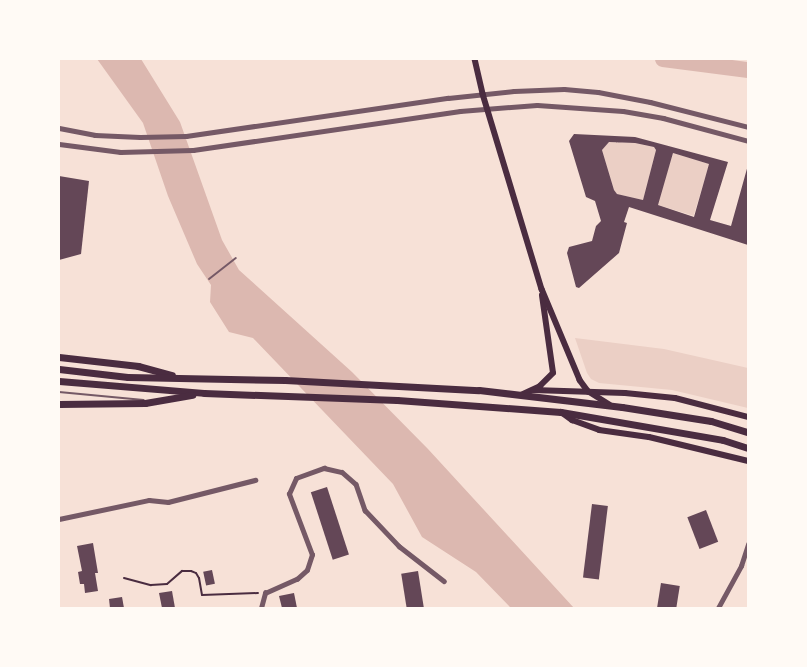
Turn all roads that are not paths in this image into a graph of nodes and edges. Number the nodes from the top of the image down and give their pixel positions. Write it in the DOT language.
graph roads {
  1 [pos="475,59"];
  2 [pos="483,94"];
  3 [pos="488,109"];
  4 [pos="748,127"];
  5 [pos="59,128"];
  6 [pos="748,141"];
  7 [pos="59,144"];
  8 [pos="236,258"];
  9 [pos="209,279"];
  10 [pos="542,289"];
  11 [pos="59,357"];
  12 [pos="59,369"];
  13 [pos="185,378"];
  14 [pos="59,381"];
  15 [pos="533,390"];
  16 [pos="588,391"];
  17 [pos="59,392"];
  18 [pos="204,393"];
  19 [pos="519,395"];
  20 [pos="157,401"];
  21 [pos="59,404"];
  22 [pos="613,406"];
  23 [pos="561,412"];
  24 [pos="748,417"];
  25 [pos="748,432"];
  26 [pos="748,448"];
  27 [pos="748,461"];
  28 [pos="256,480"];
  29 [pos="59,519"];
  30 [pos="748,544"];
  31 [pos="444,581"];
  32 [pos="261,608"];
  33 [pos="718,608"];
  1 -- 2 [label="main road"];
  2 -- 3 [label="main road"];
  2 -- 4 [label="street"];
  2 -- 5 [label="street"];
  3 -- 6 [label="street"];
  3 -- 7 [label="street"];
  3 -- 10 [label="main road"];
  8 -- 9 [label="lane"];
  10 -- 15 [label="main road"];
  10 -- 16 [label="main road"];
  11 -- 13 [label="highway"];
  12 -- 13 [label="highway"];
  13 -- 19 [label="highway"];
  14 -- 18 [label="highway"];
  15 -- 16 [label="main road"];
  15 -- 19 [label="main road"];
  16 -- 22 [label="main road"];
  16 -- 24 [label="main road"];
  17 -- 20 [label="lane"];
  18 -- 20 [label="highway"];
  18 -- 23 [label="highway"];
  19 -- 22 [label="highway"];
  20 -- 21 [label="highway"];
  22 -- 25 [label="highway"];
  23 -- 26 [label="highway"];
  23 -- 27 [label="main road"];
  28 -- 29 [label="street"];
  30 -- 33 [label="street"];
  31 -- 32 [label="street"];
}
